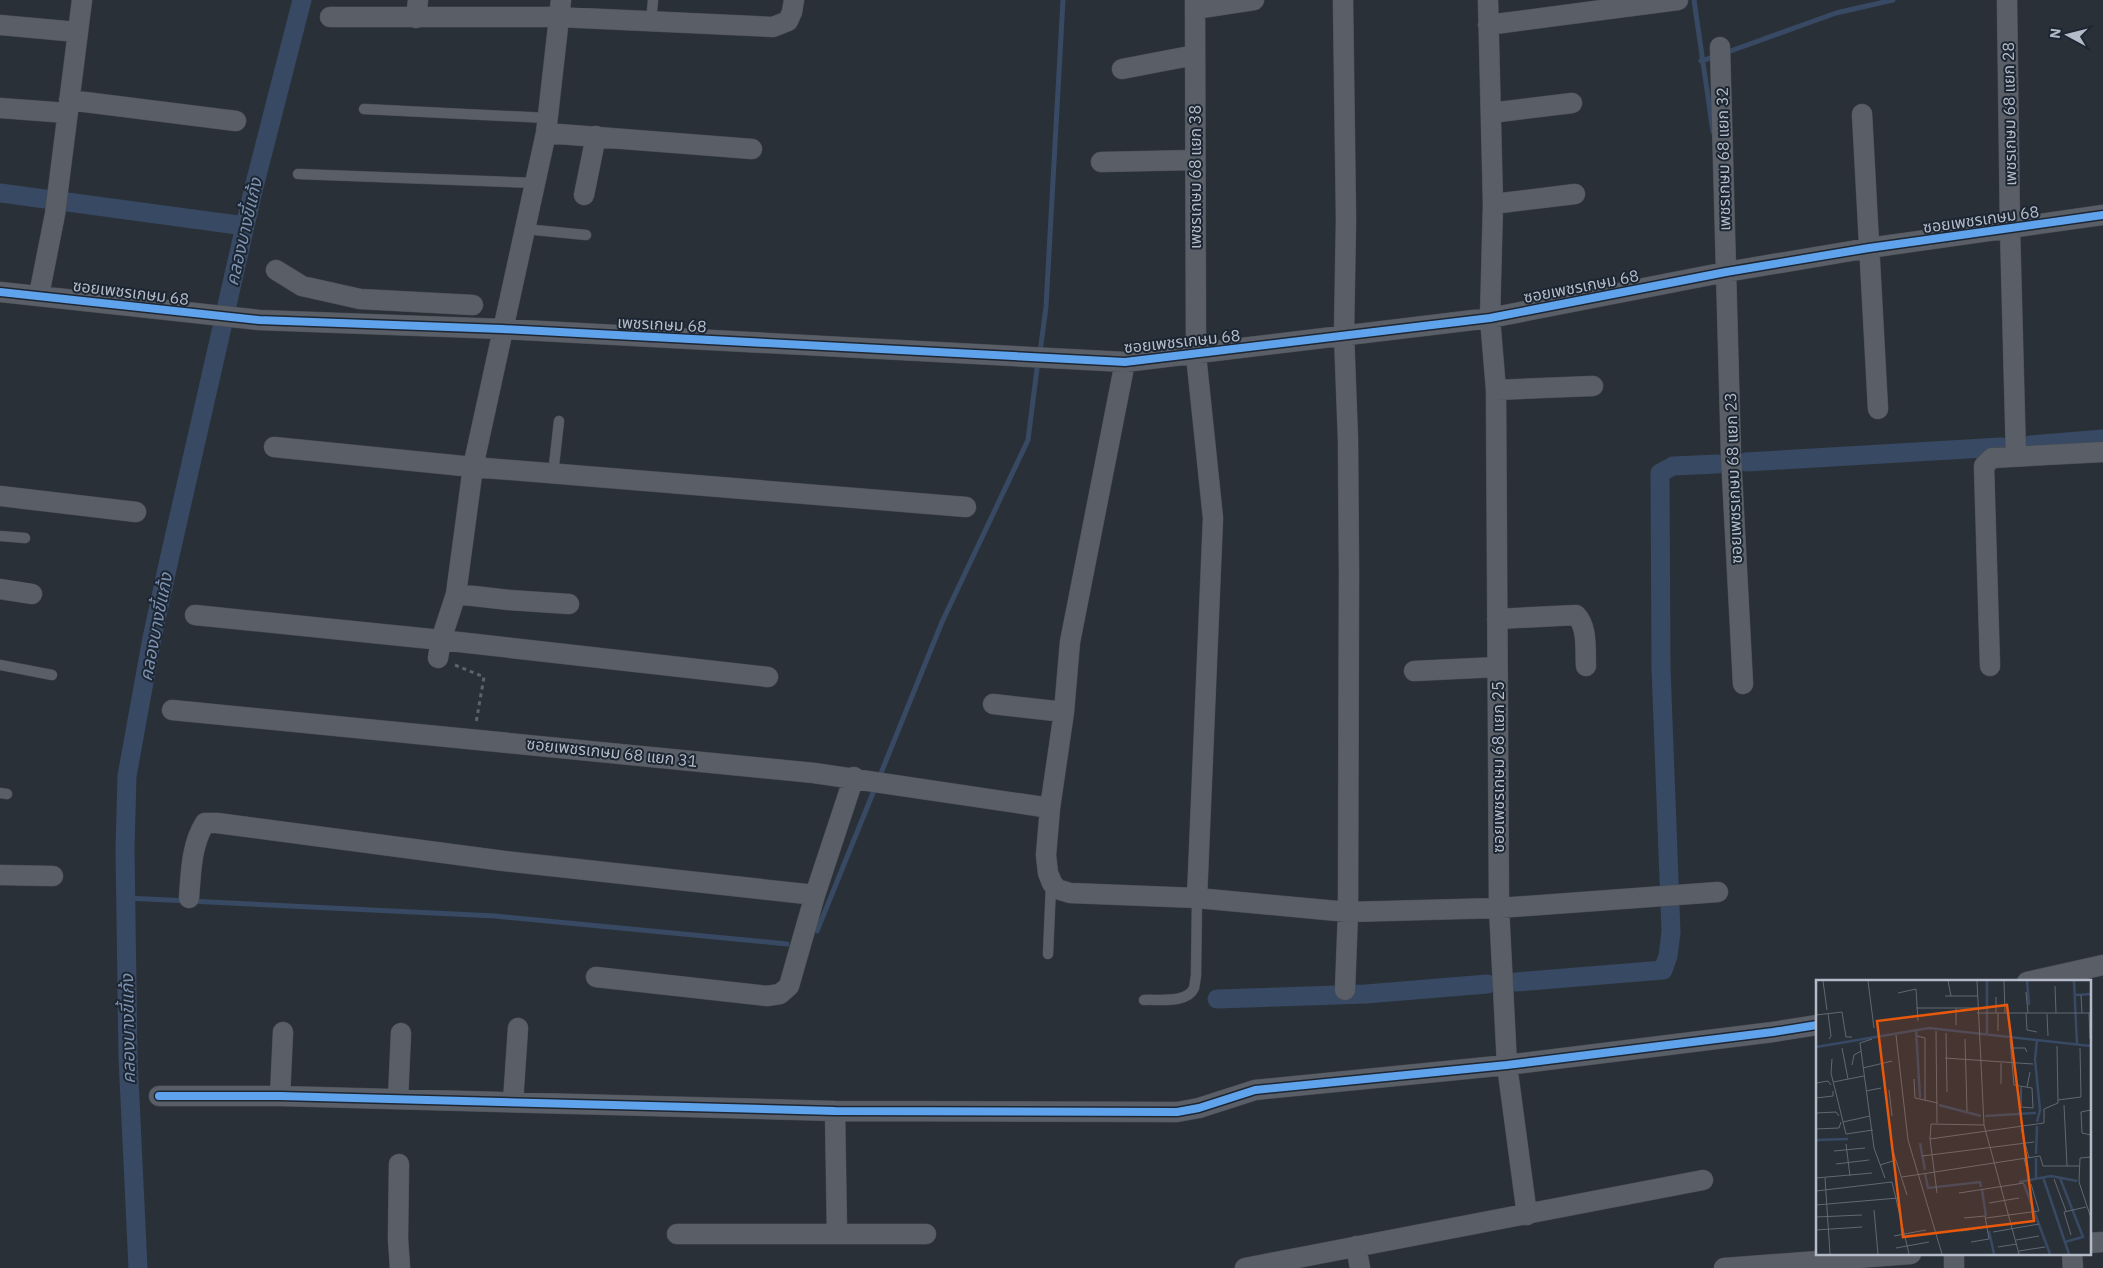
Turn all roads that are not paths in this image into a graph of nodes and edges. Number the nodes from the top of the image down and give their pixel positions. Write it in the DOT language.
graph roads {
  1 [pos="82,0"];
  2 [pos="653,0"];
  3 [pos="794,0"];
  4 [pos="1254,0"];
  5 [pos="1343,0"];
  6 [pos="1488,0"];
  7 [pos="1678,0"];
  8 [pos="2007,0"];
  9 [pos="1195,5"];
  10 [pos="417,9"];
  11 [pos="560,9"];
  12 [pos="330,17"];
  13 [pos="651,22"];
  14 [pos="0,25"];
  15 [pos="1488,25"];
  16 [pos="77,32"];
  17 [pos="1720,47"];
  18 [pos="1195,55"];
  19 [pos="1122,69"];
  20 [pos="1572,103"];
  21 [pos="68,107"];
  22 [pos="0,108"];
  23 [pos="364,109"];
  24 [pos="1491,113"];
  25 [pos="1862,114"];
  26 [pos="236,121"];
  27 [pos="547,125"];
  28 [pos="596,136"];
  29 [pos="752,149"];
  30 [pos="1195,160"];
  31 [pos="1101,162"];
  32 [pos="298,174"];
  33 [pos="536,183"];
  34 [pos="1575,194"];
  35 [pos="584,195"];
  36 [pos="1493,204"];
  37 [pos="2103,215"];
  38 [pos="2010,229"];
  39 [pos="525,230"];
  40 [pos="586,235"];
  41 [pos="1869,248"];
  42 [pos="276,270"];
  43 [pos="1726,272"];
  44 [pos="0,292"];
  45 [pos="39,295"];
  46 [pos="360,299"];
  47 [pos="473,305"];
  48 [pos="1490,318"];
  49 [pos="259,320"];
  50 [pos="355,323"];
  51 [pos="502,329"];
  52 [pos="1344,334"];
  53 [pos="1196,355"];
  54 [pos="1063,358"];
  55 [pos="1125,362"];
  56 [pos="1593,386"];
  57 [pos="1496,390"];
  58 [pos="1878,409"];
  59 [pos="560,421"];
  60 [pos="274,446"];
  61 [pos="2103,452"];
  62 [pos="2016,457"];
  63 [pos="473,467"];
  64 [pos="553,474"];
  65 [pos="0,496"];
  66 [pos="966,508"];
  67 [pos="136,512"];
  68 [pos="0,536"];
  69 [pos="25,538"];
  70 [pos="0,588"];
  71 [pos="32,594"];
  72 [pos="456,594"];
  73 [pos="569,604"];
  74 [pos="195,615"];
  75 [pos="1497,619"];
  76 [pos="440,649"];
  77 [pos="0,665"];
  78 [pos="1586,666"];
  79 [pos="1990,666"];
  80 [pos="1497,667"];
  81 [pos="1414,671"];
  82 [pos="52,675"];
  83 [pos="768,677"];
  84 [pos="1743,684"];
  85 [pos="993,704"];
  86 [pos="172,710"];
  87 [pos="1064,712"];
  88 [pos="854,777"];
  89 [pos="1050,808"];
  90 [pos="0,875"];
  91 [pos="53,876"];
  92 [pos="1052,883"];
  93 [pos="1718,892"];
  94 [pos="815,895"];
  95 [pos="189,898"];
  96 [pos="1197,898"];
  97 [pos="1499,908"];
  98 [pos="1348,912"];
  99 [pos="1048,954"];
  100 [pos="2103,965"];
  101 [pos="596,977"];
  102 [pos="2037,980"];
  103 [pos="1345,990"];
  104 [pos="1144,1000"];
  105 [pos="1816,1025"];
  106 [pos="518,1028"];
  107 [pos="283,1032"];
  108 [pos="401,1033"];
  109 [pos="1507,1065"];
  110 [pos="159,1096"];
  111 [pos="280,1096"];
  112 [pos="398,1099"];
  113 [pos="513,1102"];
  114 [pos="835,1111"];
  115 [pos="399,1164"];
  116 [pos="1703,1180"];
  117 [pos="1527,1215"];
  118 [pos="677,1234"];
  119 [pos="837,1234"];
  120 [pos="926,1234"];
  121 [pos="2103,1242"];
  122 [pos="2090,1243"];
  123 [pos="1356,1246"];
  124 [pos="1896,1256"];
  125 [pos="1836,1264"];
  126 [pos="400,1268"];
  127 [pos="1245,1268"];
  128 [pos="1360,1268"];
  129 [pos="1724,1268"];
  1 -- 16 [label="street"];
  2 -- 13 [label="lane"];
  3 -- 13 [label="street"];
  4 -- 9 [label="street"];
  5 -- 52 [label="street"];
  6 -- 15 [label="street, ซอยเพชรเกษม 68 แยก 25"];
  7 -- 15 [label="street"];
  8 -- 38 [label="street, เพชรเกษม 68 แยก 28"];
  9 -- 18 [label="street, เพชรเกษม 68 แยก 38"];
  10 -- 11 [label="street"];
  10 -- 12 [label="street"];
  11 -- 13 [label="street"];
  11 -- 27 [label="street"];
  14 -- 16 [label="street"];
  15 -- 24 [label="street, ซอยเพชรเกษม 68 แยก 25"];
  16 -- 21 [label="street"];
  17 -- 43 [label="street, เพชรเกษม 68 แยก 32"];
  18 -- 19 [label="street"];
  18 -- 30 [label="street, เพชรเกษม 68 แยก 38"];
  20 -- 24 [label="street"];
  21 -- 22 [label="street"];
  21 -- 26 [label="street"];
  21 -- 45 [label="street"];
  23 -- 27 [label="lane"];
  24 -- 36 [label="street, ซอยเพชรเกษม 68 แยก 25"];
  25 -- 41 [label="street"];
  27 -- 28 [label="street"];
  27 -- 33 [label="street"];
  28 -- 29 [label="street"];
  28 -- 35 [label="street"];
  30 -- 31 [label="street"];
  30 -- 53 [label="street, เพชรเกษม 68 แยก 38"];
  32 -- 33 [label="lane"];
  33 -- 39 [label="street"];
  34 -- 36 [label="street"];
  36 -- 48 [label="street, ซอยเพชรเกษม 68 แยก 25"];
  37 -- 38 [label="street, ซอยเพชรเกษม 68"];
  38 -- 41 [label="street, ซอยเพชรเกษม 68"];
  38 -- 62 [label="street, เพชรเกษม 68 แยก 28"];
  39 -- 40 [label="lane"];
  39 -- 51 [label="street"];
  41 -- 43 [label="street, ซอยเพชรเกษม 68"];
  41 -- 58 [label="street"];
  42 -- 46 [label="street"];
  43 -- 48 [label="street, ซอยเพชรเกษม 68"];
  43 -- 84 [label="street, ซอยเพชรเกษม 68 แยก 23"];
  44 -- 45 [label="street, ซอยเพชรเกษม 68"];
  45 -- 49 [label="street, ซอยเพชรเกษม 68"];
  46 -- 47 [label="street"];
  46 -- 50 [label="street"];
  48 -- 52 [label="street, ซอยเพชรเกษม 68"];
  48 -- 57 [label="street, ซอยเพชรเกษม 68 แยก 25"];
  49 -- 50 [label="street, เพชรเกษม 68"];
  50 -- 51 [label="street, เพชรเกษม 68"];
  51 -- 54 [label="street, เพชรเกษม 68"];
  51 -- 63 [label="street"];
  52 -- 53 [label="street, ซอยเพชรเกษม 68"];
  52 -- 98 [label="street"];
  53 -- 55 [label="street, ซอยเพชรเกษม 68"];
  53 -- 96 [label="street, เพชรเกษม 68 แยก 38"];
  54 -- 55 [label="street, ซอยเพชรเกษม 68"];
  55 -- 87 [label="street"];
  56 -- 57 [label="street"];
  57 -- 75 [label="street, ซอยเพชรเกษม 68 แยก 25"];
  59 -- 64 [label="lane"];
  60 -- 63 [label="street"];
  61 -- 62 [label="street"];
  62 -- 79 [label="street"];
  63 -- 64 [label="street"];
  63 -- 72 [label="street"];
  64 -- 66 [label="street"];
  65 -- 67 [label="street"];
  68 -- 69 [label="lane"];
  70 -- 71 [label="street"];
  72 -- 73 [label="street"];
  72 -- 76 [label="street"];
  74 -- 76 [label="street"];
  75 -- 78 [label="street"];
  75 -- 80 [label="street, ซอยเพชรเกษม 68 แยก 25"];
  76 -- 83 [label="street"];
  77 -- 82 [label="lane"];
  80 -- 81 [label="street"];
  80 -- 97 [label="street, ซอยเพชรเกษม 68 แยก 25"];
  85 -- 87 [label="street"];
  86 -- 88 [label="street, ซอยเพชรเกษม 68 แยก 31"];
  87 -- 89 [label="street"];
  88 -- 89 [label="street, ซอยเพชรเกษม 68 แยก 31"];
  88 -- 94 [label="street"];
  89 -- 92 [label="street"];
  90 -- 91 [label="street"];
  92 -- 96 [label="street"];
  92 -- 99 [label="lane"];
  93 -- 97 [label="street"];
  94 -- 95 [label="street"];
  94 -- 101 [label="street"];
  96 -- 98 [label="street"];
  96 -- 104 [label="lane"];
  97 -- 98 [label="street"];
  97 -- 109 [label="street, ซอยเพชรเกษม 68 แยก 25"];
  98 -- 103 [label="street"];
  100 -- 102 [label="street"];
  105 -- 109 [label="street"];
  106 -- 113 [label="street"];
  107 -- 111 [label="street"];
  108 -- 112 [label="street"];
  109 -- 114 [label="street"];
  109 -- 117 [label="street, ซอยเพชรเกษม 68 แยก 25"];
  110 -- 111 [label="street"];
  111 -- 112 [label="street"];
  112 -- 113 [label="street"];
  113 -- 114 [label="street"];
  114 -- 119 [label="street"];
  115 -- 126 [label="street"];
  116 -- 117 [label="street"];
  117 -- 123 [label="street"];
  118 -- 119 [label="street"];
  119 -- 120 [label="street"];
  121 -- 122 [label="street"];
  123 -- 127 [label="street"];
  123 -- 128 [label="street"];
  124 -- 125 [label="street"];
  125 -- 129 [label="street"];
}
